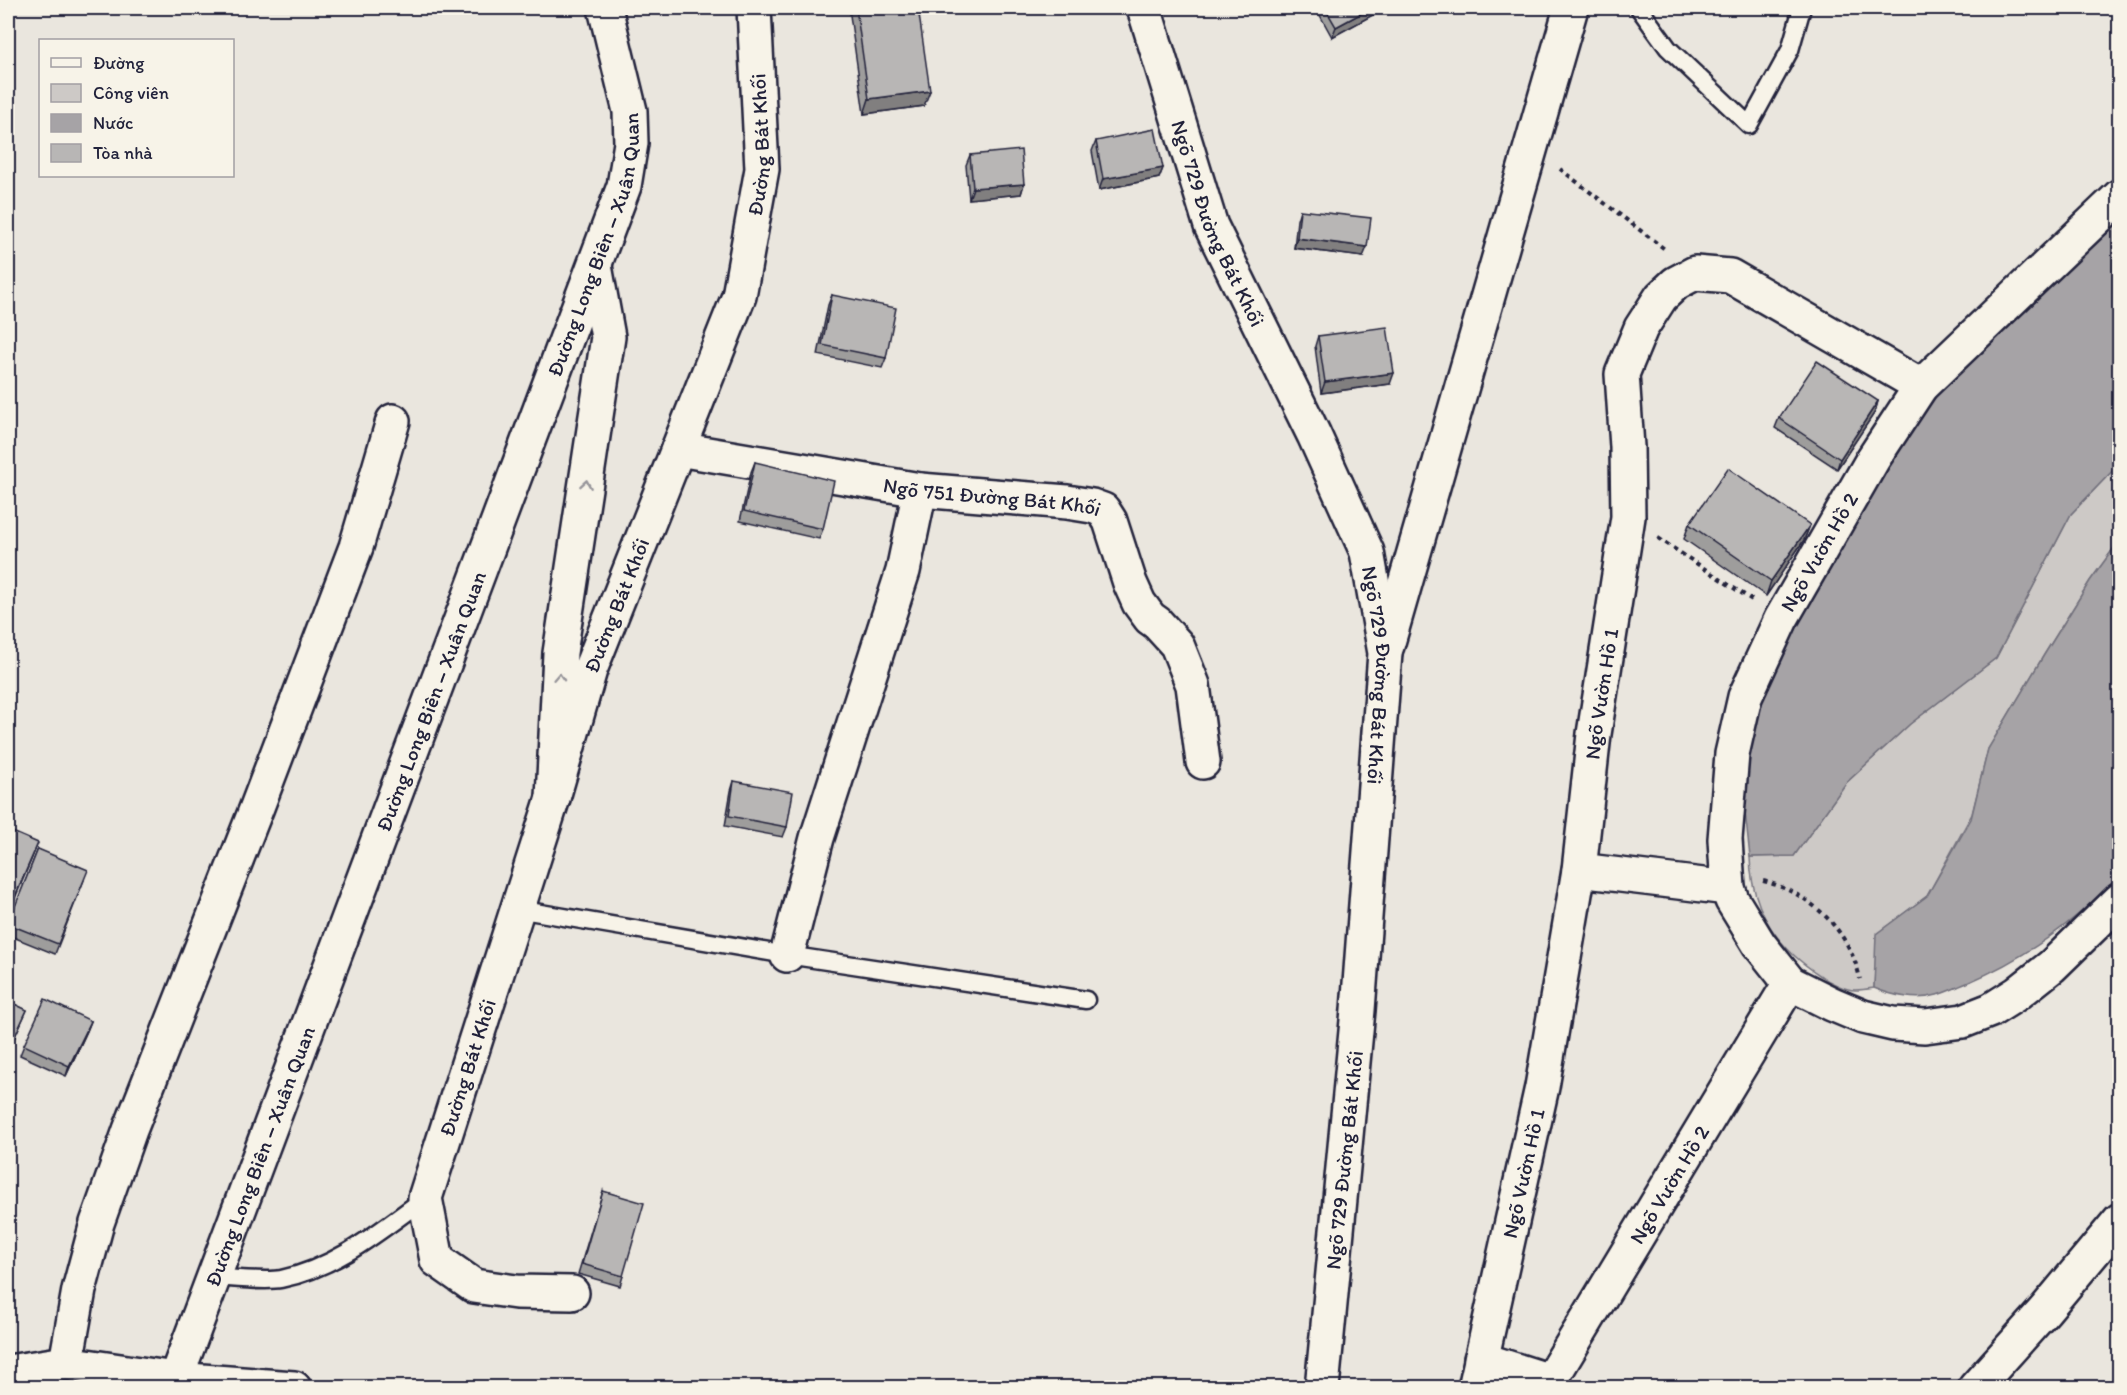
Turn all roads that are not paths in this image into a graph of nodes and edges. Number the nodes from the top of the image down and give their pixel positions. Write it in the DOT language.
graph roads {
  1 [pos="605,8"];
  2 [pos="754,8"];
  3 [pos="1144,8"];
  4 [pos="1571,8"];
  5 [pos="1639,8"];
  6 [pos="1802,8"];
  7 [pos="2120,196"];
  8 [pos="595,266"];
  9 [pos="1922,386"];
  10 [pos="393,421"];
  11 [pos="678,449"];
  12 [pos="920,490"];
  13 [pos="1385,653"];
  14 [pos="1203,762"];
  15 [pos="553,798"];
  16 [pos="1579,870"];
  17 [pos="1728,888"];
  18 [pos="2120,900"];
  19 [pos="517,909"];
  20 [pos="787,955"];
  21 [pos="1790,983"];
  22 [pos="1086,1000"];
  23 [pos="425,1198"];
  24 [pos="2120,1220"];
  25 [pos="212,1277"];
  26 [pos="572,1293"];
  27 [pos="66,1363"];
  28 [pos="8,1372"];
  29 [pos="1478,1373"];
  30 [pos="174,1383"];
  31 [pos="1549,1384"];
  32 [pos="294,1388"];
  33 [pos="1323,1388"];
  34 [pos="1975,1388"];
  1 -- 8 [label="street, Đường Long Biên – Xuân Quan"];
  2 -- 11 [label="street, Đường Bát Khối"];
  3 -- 13 [label="street, Ngõ 729 Đường Bát Khối"];
  4 -- 13 [label="street"];
  5 -- 6 [label="lane"];
  7 -- 9 [label="street, Ngõ Vườn Hồ 2"];
  15 -- 8 [label="street, one-way"];
  8 -- 25 [label="street, Đường Long Biên – Xuân Quan"];
  9 -- 16 [label="street, Ngõ Vườn Hồ 1"];
  9 -- 17 [label="street, Ngõ Vườn Hồ 2"];
  10 -- 27 [label="street"];
  11 -- 12 [label="street, Ngõ 751 Đường Bát Khối"];
  11 -- 15 [label="street, Đường Bát Khối"];
  12 -- 14 [label="street, Ngõ 751 Đường Bát Khối"];
  12 -- 20 [label="street"];
  13 -- 33 [label="street, Ngõ 729 Đường Bát Khối"];
  15 -- 19 [label="street, Đường Bát Khối"];
  16 -- 17 [label="street"];
  16 -- 29 [label="street, Ngõ Vườn Hồ 1"];
  17 -- 21 [label="street, Ngõ Vườn Hồ 2"];
  18 -- 21 [label="street, Ngõ Vườn Hồ 2"];
  19 -- 20 [label="lane"];
  19 -- 23 [label="street, Đường Bát Khối"];
  20 -- 22 [label="lane"];
  21 -- 31 [label="street, Ngõ Vườn Hồ 2"];
  23 -- 25 [label="lane"];
  23 -- 26 [label="street"];
  24 -- 34 [label="street"];
  25 -- 30 [label="street, Đường Long Biên – Xuân Quan"];
  27 -- 28 [label="street"];
  27 -- 30 [label="street"];
  29 -- 31 [label="street"];
  30 -- 32 [label="street"];
}
